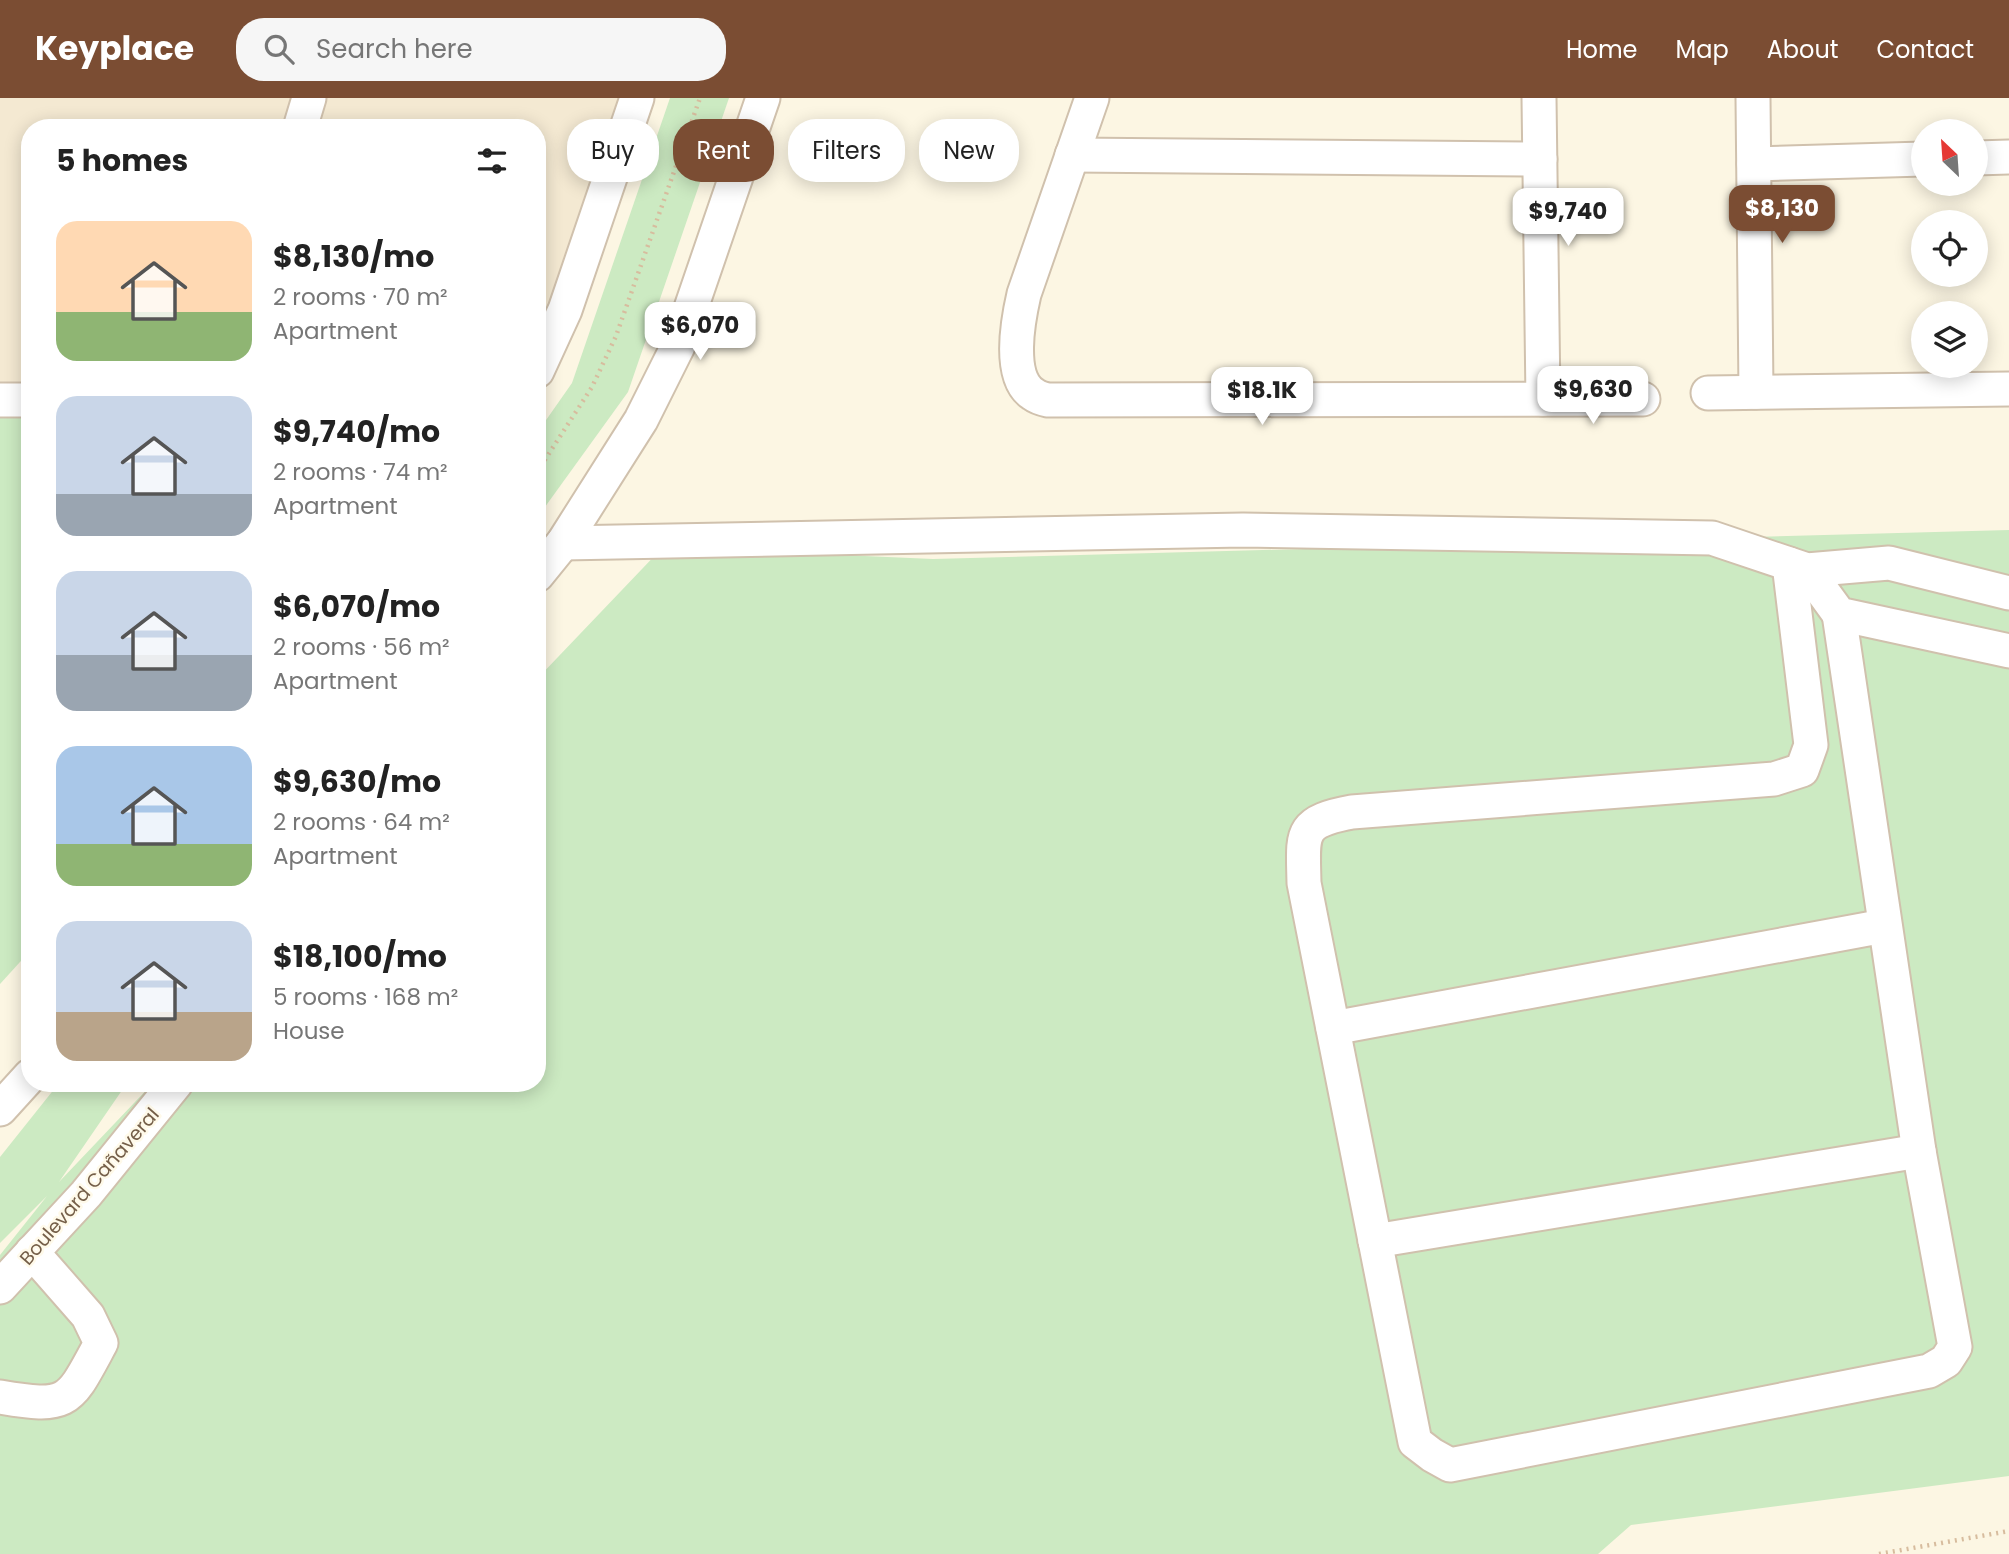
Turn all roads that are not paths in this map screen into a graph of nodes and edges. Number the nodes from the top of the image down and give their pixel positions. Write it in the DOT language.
graph roads {
  1 [pos="309,98"];
  2 [pos="637,98"];
  3 [pos="763,98"];
  4 [pos="1092,98"];
  5 [pos="1539,98"];
  6 [pos="1753,98"];
  7 [pos="303,119"];
  8 [pos="1072,155"];
  9 [pos="2009,157"];
  10 [pos="1988,158"];
  11 [pos="1540,159"];
  12 [pos="1911,159"];
  13 [pos="1754,164"];
  14 [pos="546,352"];
  15 [pos="2009,389"];
  16 [pos="1756,392"];
  17 [pos="1708,393"];
  18 [pos="1543,399"];
  19 [pos="1643,399"];
  20 [pos="0,400"];
  21 [pos="21,400"];
  22 [pos="564,542"];
  23 [pos="546,564"];
  24 [pos="1798,567"];
  25 [pos="2009,593"];
  26 [pos="1839,614"];
  27 [pos="2009,651"];
  28 [pos="1884,926"];
  29 [pos="1333,1028"];
  30 [pos="21,1086"];
  31 [pos="169,1092"];
  32 [pos="0,1109"];
  33 [pos="1919,1152"];
  34 [pos="1375,1241"];
  35 [pos="32,1252"];
  36 [pos="0,1287"];
  37 [pos="0,1397"];
  1 -- 7 [label="street"];
  2 -- 14 [label="street"];
  3 -- 22 [label="street"];
  4 -- 8 [label="street"];
  5 -- 11 [label="street"];
  6 -- 13 [label="street"];
  8 -- 11 [label="street"];
  8 -- 18 [label="street"];
  9 -- 10 [label="street"];
  11 -- 18 [label="street"];
  12 -- 13 [label="street"];
  13 -- 16 [label="street"];
  15 -- 16 [label="street"];
  16 -- 17 [label="street"];
  18 -- 19 [label="street"];
  20 -- 21 [label="street"];
  22 -- 23 [label="street"];
  22 -- 24 [label="street"];
  24 -- 25 [label="street"];
  24 -- 26 [label="street"];
  24 -- 29 [label="street"];
  26 -- 27 [label="street"];
  26 -- 28 [label="street"];
  28 -- 29 [label="street"];
  28 -- 33 [label="street"];
  29 -- 34 [label="street"];
  30 -- 32 [label="street"];
  31 -- 35 [label="street, Boulevard Cañaveral"];
  33 -- 34 [label="street"];
  33 -- 34 [label="street"];
  35 -- 36 [label="street, Boulevard Cañaveral"];
  35 -- 37 [label="street"];
}
